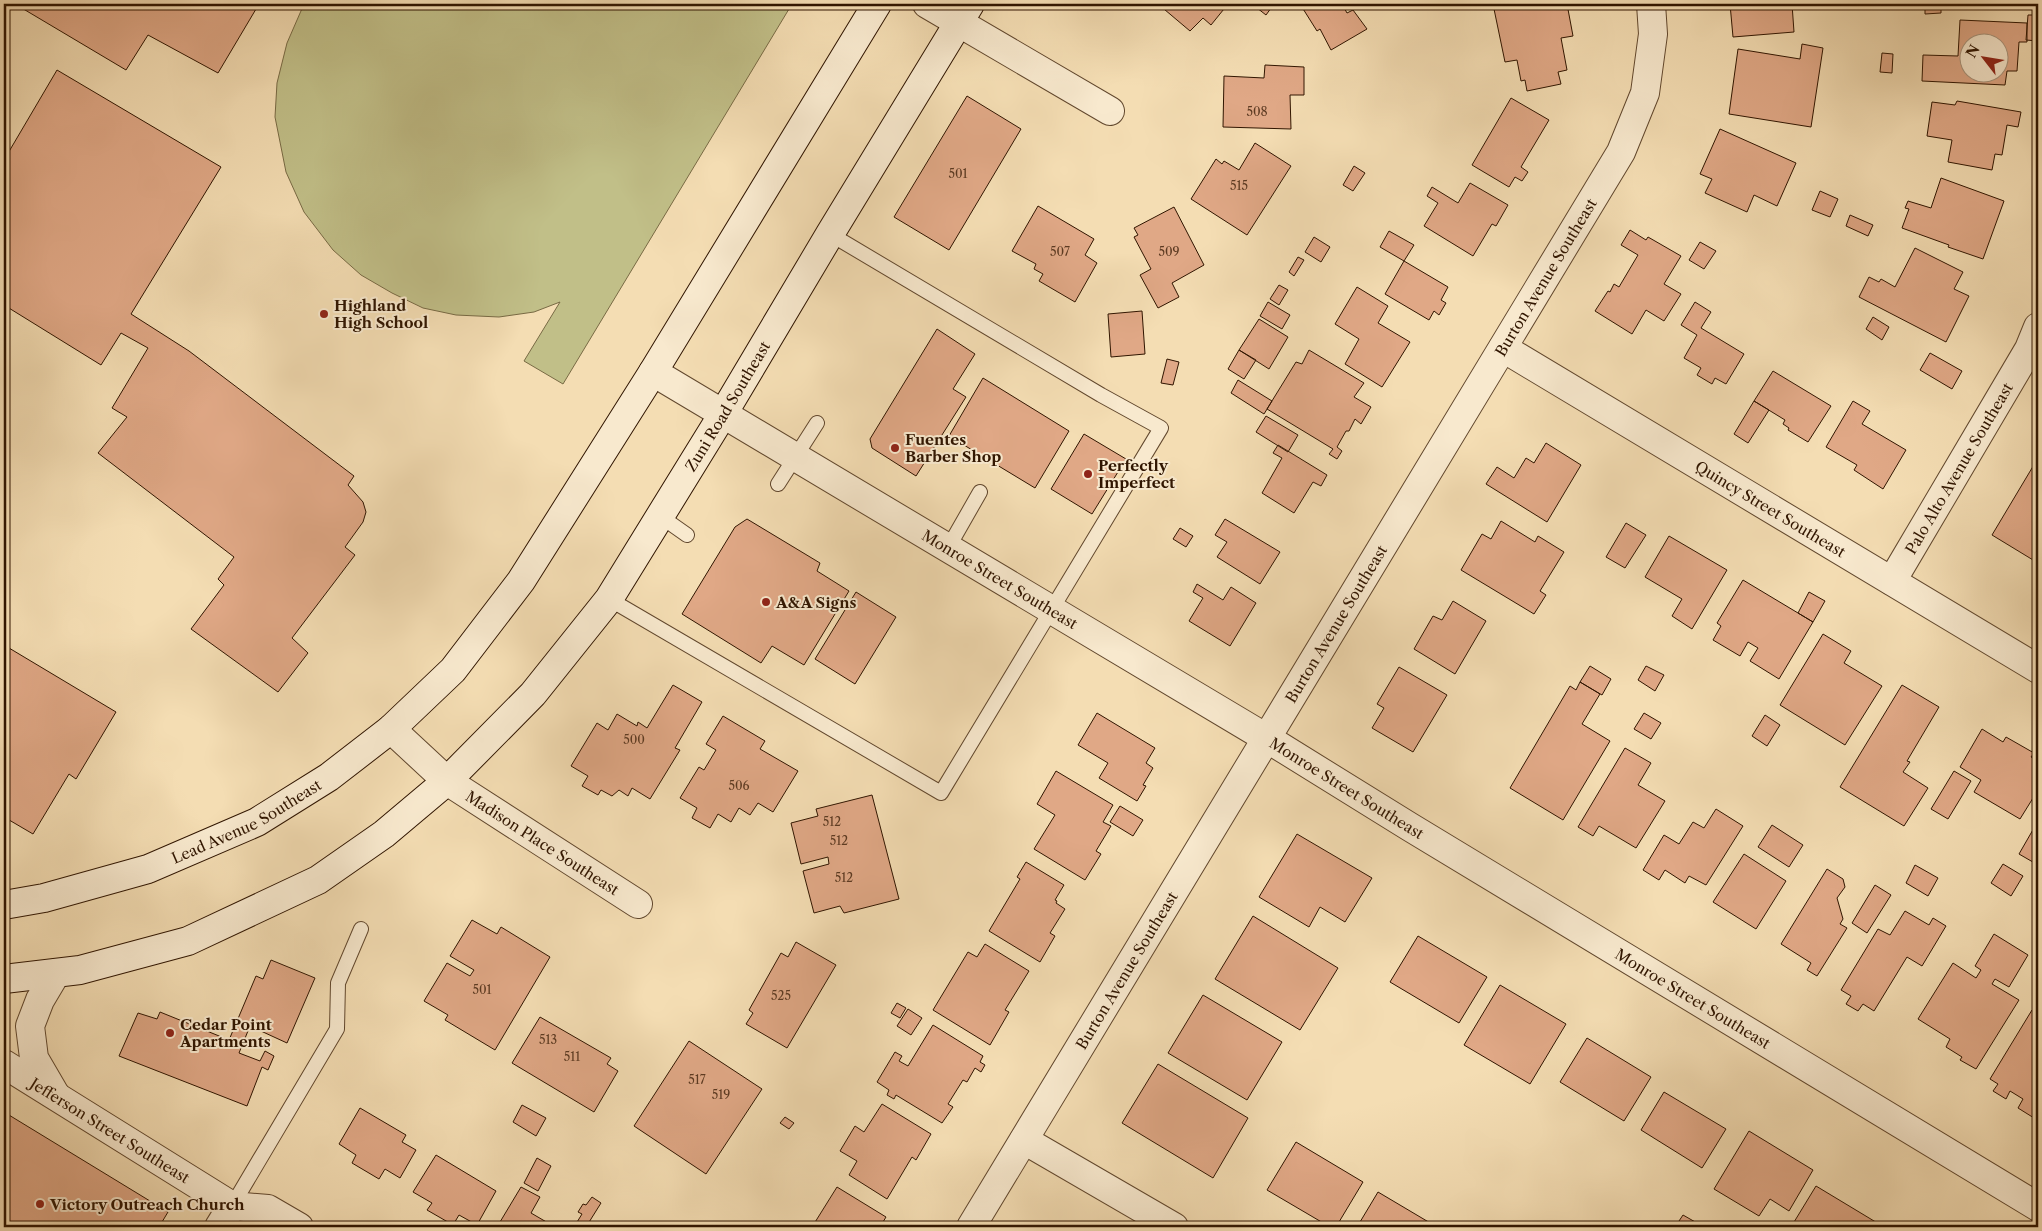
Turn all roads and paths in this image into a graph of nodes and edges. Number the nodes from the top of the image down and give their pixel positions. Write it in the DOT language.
graph roads {
  1 [pos="877,4"];
  2 [pos="927,4"];
  3 [pos="1651,4"];
  4 [pos="964,13"];
  5 [pos="1110,111"];
  6 [pos="830,234"];
  7 [pos="2038,327"];
  8 [pos="1503,348"];
  9 [pos="653,372"];
  10 [pos="724,414"];
  11 [pos="817,423"];
  12 [pos="795,456"];
  13 [pos="778,484"];
  14 [pos="980,492"];
  15 [pos="660,516"];
  16 [pos="688,535"];
  17 [pos="948,548"];
  18 [pos="1892,581"];
  19 [pos="609,599"];
  20 [pos="1051,610"];
  21 [pos="2038,669"];
  22 [pos="391,729"];
  23 [pos="1268,739"];
  24 [pos="447,781"];
  25 [pos="638,904"];
  26 [pos="4,905"];
  27 [pos="361,929"];
  28 [pos="56,973"];
  29 [pos="4,979"];
  30 [pos="4,1064"];
  31 [pos="56,1098"];
  32 [pos="1024,1140"];
  33 [pos="2038,1206"];
  34 [pos="226,1217"];
  35 [pos="299,1227"];
  36 [pos="972,1227"];
  37 [pos="1174,1227"];
  1 -- 9 [label="street"];
  2 -- 4 [label="street"];
  3 -- 8 [label="street, Burton Avenue Southeast"];
  4 -- 5 [label="street"];
  4 -- 6 [label="street, Zuni Road Southeast"];
  6 -- 10 [label="street, Zuni Road Southeast"];
  6 -- 20 [label="lane"];
  7 -- 18 [label="street, Palo Alto Avenue Southeast"];
  8 -- 18 [label="street, Quincy Street Southeast"];
  8 -- 23 [label="street, Burton Avenue Southeast"];
  9 -- 10 [label="street, Monroe Street Southeast"];
  9 -- 22 [label="street, Lead Avenue Southeast"];
  10 -- 12 [label="street, Monroe Street Southeast"];
  10 -- 15 [label="street, Zuni Road Southeast"];
  11 -- 12 [label="lane"];
  12 -- 13 [label="lane"];
  12 -- 17 [label="street, Monroe Street Southeast"];
  14 -- 17 [label="lane"];
  15 -- 16 [label="lane"];
  15 -- 19 [label="street, Zuni Road Southeast"];
  17 -- 20 [label="street, Monroe Street Southeast"];
  18 -- 21 [label="street, Quincy Street Southeast"];
  19 -- 20 [label="lane"];
  19 -- 24 [label="street, Zuni Road Southeast"];
  20 -- 23 [label="street, Monroe Street Southeast"];
  22 -- 24 [label="street, Madison Place Southeast"];
  22 -- 26 [label="street, Lead Avenue Southeast"];
  23 -- 32 [label="street, Burton Avenue Southeast"];
  23 -- 33 [label="street, Monroe Street Southeast"];
  24 -- 25 [label="street, Madison Place Southeast"];
  24 -- 28 [label="street"];
  27 -- 34 [label="lane"];
  28 -- 29 [label="street"];
  28 -- 31 [label="street"];
  30 -- 31 [label="street, Jefferson Street Southeast"];
  31 -- 34 [label="street, Jefferson Street Southeast"];
  32 -- 36 [label="street, Burton Avenue Southeast"];
  32 -- 37 [label="street"];
  34 -- 35 [label="street, Jefferson Street Southeast"];
}
